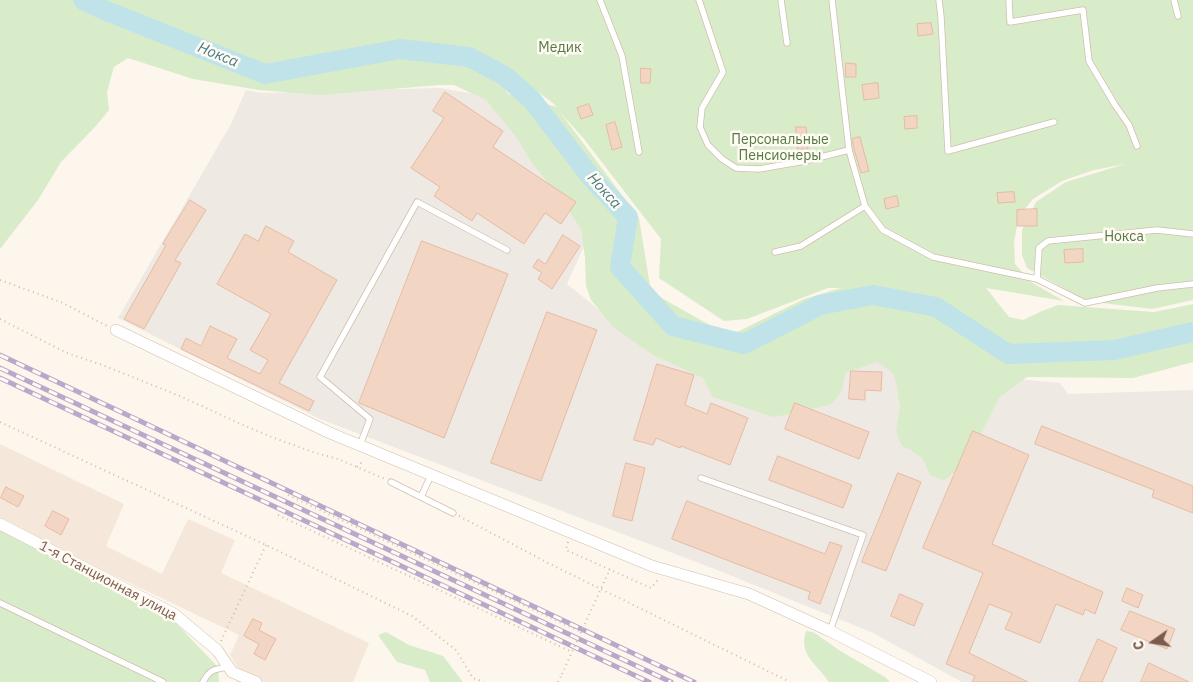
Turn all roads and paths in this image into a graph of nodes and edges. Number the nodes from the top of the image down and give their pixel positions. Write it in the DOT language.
graph roads {
  1 [pos="600,0"];
  2 [pos="699,0"];
  3 [pos="781,0"];
  4 [pos="832,0"];
  5 [pos="939,0"];
  6 [pos="1009,0"];
  7 [pos="1174,0"];
  8 [pos="1178,16"];
  9 [pos="786,43"];
  10 [pos="1054,122"];
  11 [pos="1137,146"];
  12 [pos="849,150"];
  13 [pos="639,152"];
  14 [pos="865,206"];
  15 [pos="1193,234"];
  16 [pos="507,250"];
  17 [pos="775,252"];
  18 [pos="0,280"];
  19 [pos="1037,280"];
  20 [pos="1193,284"];
  21 [pos="0,319"];
  22 [pos="116,330"];
  23 [pos="0,422"];
  24 [pos="360,445"];
  25 [pos="364,459"];
  26 [pos="357,467"];
  27 [pos="431,475"];
  28 [pos="701,478"];
  29 [pos="391,482"];
  30 [pos="288,496"];
  31 [pos="421,497"];
  32 [pos="453,513"];
  33 [pos="278,515"];
  34 [pos="0,524"];
  35 [pos="266,545"];
  36 [pos="566,550"];
  37 [pos="610,570"];
  38 [pos="652,588"];
  39 [pos="0,603"];
  40 [pos="830,631"];
  41 [pos="581,632"];
  42 [pos="217,650"];
  43 [pos="572,652"];
  44 [pos="229,674"];
  45 [pos="164,682"];
  46 [pos="203,682"];
  47 [pos="256,682"];
  48 [pos="484,682"];
  49 [pos="558,682"];
  50 [pos="790,682"];
  51 [pos="930,682"];
  1 -- 13 [label="lane"];
  2 -- 12 [label="lane"];
  3 -- 9 [label="lane"];
  4 -- 12 [label="lane"];
  5 -- 10 [label="lane"];
  6 -- 11 [label="lane"];
  7 -- 8 [label="lane"];
  12 -- 14 [label="lane"];
  14 -- 17 [label="lane"];
  14 -- 19 [label="lane"];
  15 -- 19 [label="lane"];
  16 -- 24 [label="lane"];
  18 -- 22 [label="path"];
  19 -- 20 [label="lane"];
  21 -- 26 [label="path"];
  22 -- 24 [label="street"];
  23 -- 35 [label="path"];
  24 -- 27 [label="street"];
  25 -- 26 [label="path"];
  26 -- 29 [label="path"];
  27 -- 31 [label="lane"];
  27 -- 40 [label="street"];
  28 -- 40 [label="lane"];
  29 -- 31 [label="lane"];
  30 -- 41 [label="path"];
  31 -- 32 [label="lane"];
  32 -- 50 [label="path"];
  33 -- 43 [label="path"];
  34 -- 42 [label="street, 1-я Станционная улица"];
  35 -- 42 [label="path"];
  35 -- 48 [label="path"];
  36 -- 37 [label="path"];
  37 -- 38 [label="path"];
  37 -- 41 [label="path, bridge"];
  39 -- 45 [label="lane"];
  40 -- 51 [label="street"];
  41 -- 43 [label="path, bridge"];
  42 -- 44 [label="street, 1-я Станционная улица"];
  43 -- 49 [label="path, bridge"];
  44 -- 46 [label="lane"];
  44 -- 47 [label="street"];
}
